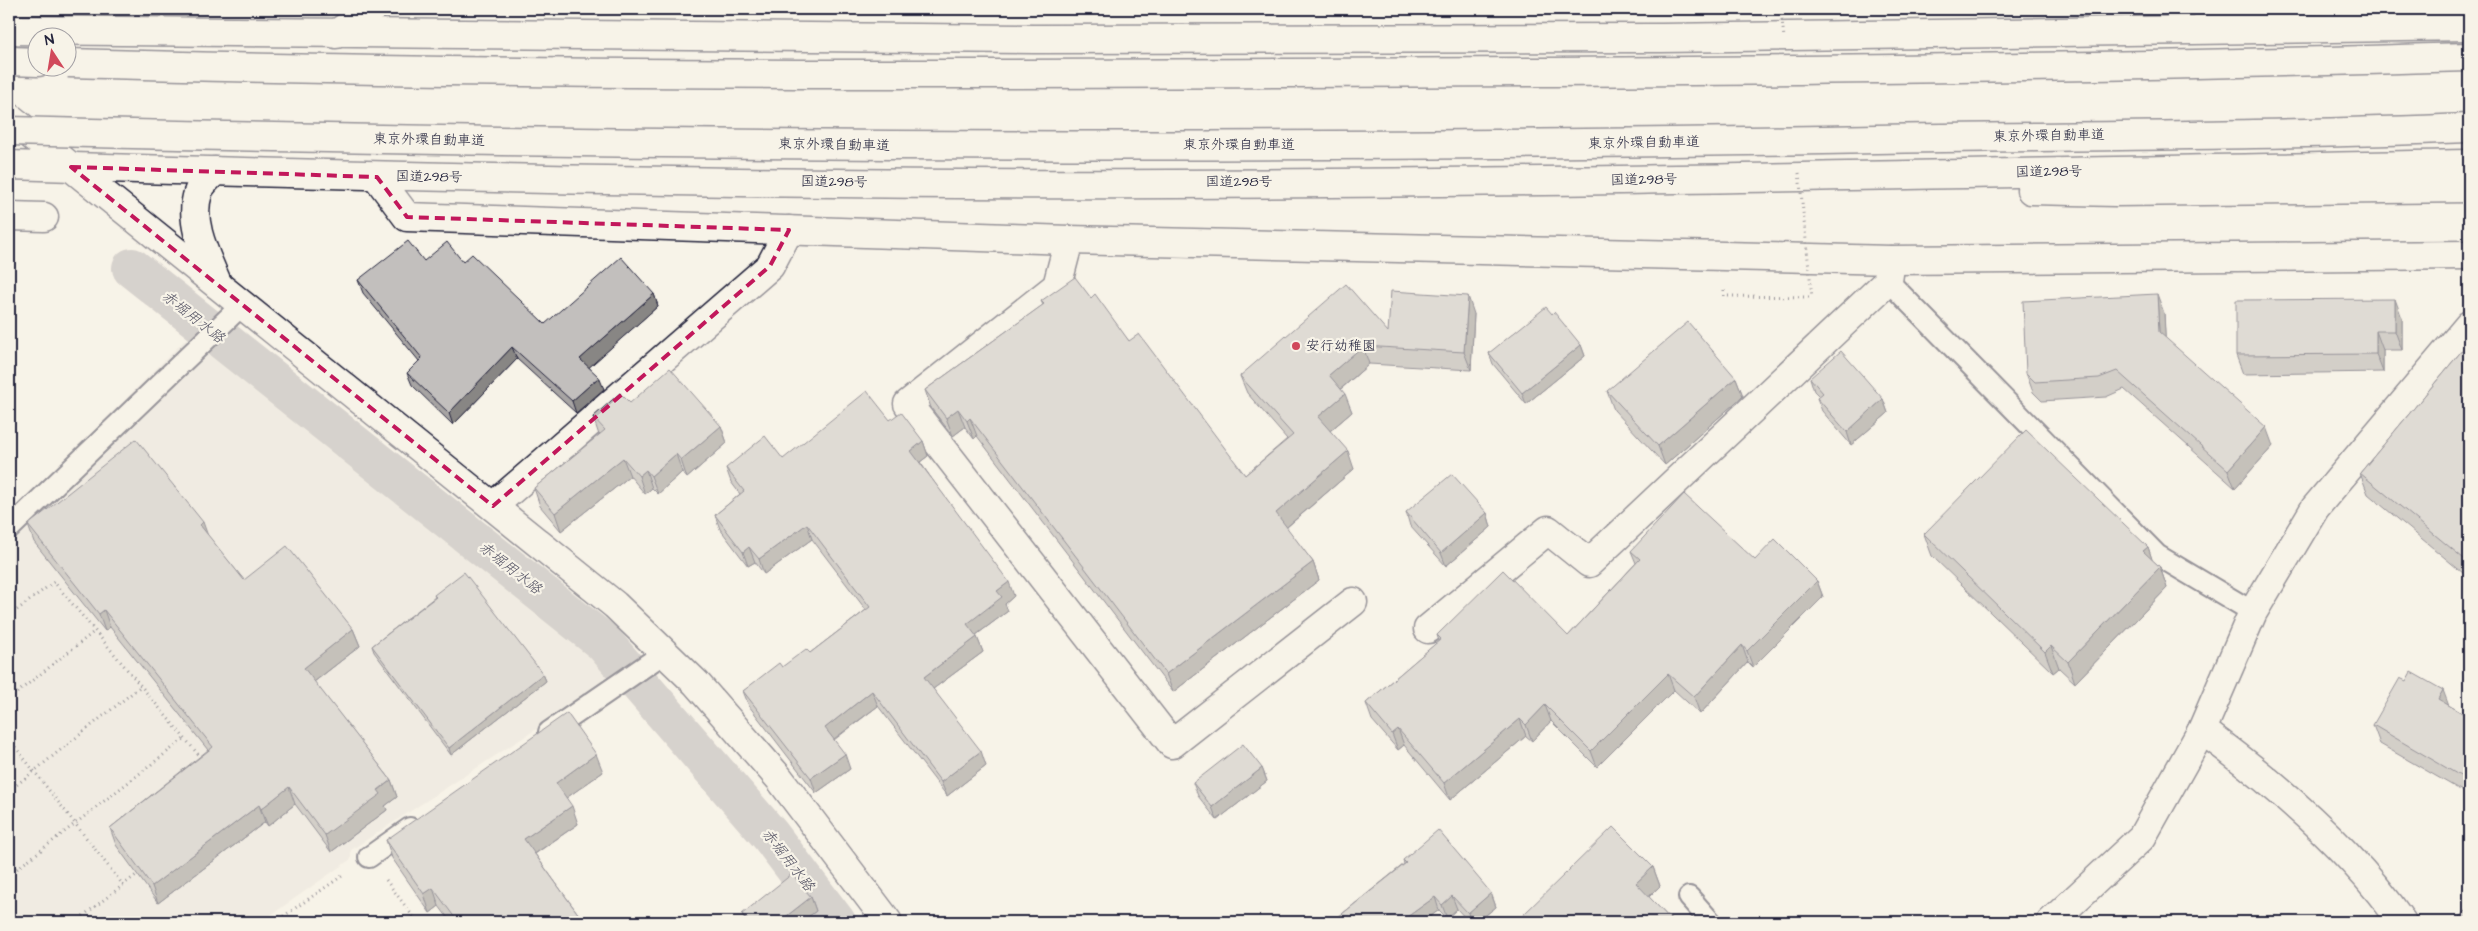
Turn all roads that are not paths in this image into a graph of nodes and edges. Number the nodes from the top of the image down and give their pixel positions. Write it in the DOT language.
graph roads {
  1 [pos="372,9"];
  2 [pos="2273,9"];
  3 [pos="2469,26"];
  4 [pos="9,30"];
  5 [pos="336,34"];
  6 [pos="1662,38"];
  7 [pos="2469,57"];
  8 [pos="9,62"];
  9 [pos="28,62"];
  10 [pos="78,63"];
  11 [pos="9,117"];
  12 [pos="2469,128"];
  13 [pos="9,131"];
  14 [pos="2469,164"];
  15 [pos="9,165"];
  16 [pos="71,167"];
  17 [pos="214,171"];
  18 [pos="377,177"];
  19 [pos="1641,180"];
  20 [pos="2469,188"];
  21 [pos="9,216"];
  22 [pos="44,217"];
  23 [pos="789,230"];
  24 [pos="1069,240"];
  25 [pos="2469,255"];
  26 [pos="1890,271"];
  27 [pos="218,285"];
  28 [pos="242,305"];
  29 [pos="2469,325"];
  30 [pos="493,506"];
  31 [pos="9,529"];
  32 [pos="1353,602"];
  33 [pos="2253,612"];
  34 [pos="1428,629"];
  35 [pos="664,653"];
  36 [pos="2202,730"];
  37 [pos="533,743"];
  38 [pos="426,817"];
  39 [pos="369,857"];
  40 [pos="1689,897"];
  41 [pos="888,922"];
  42 [pos="1711,922"];
  43 [pos="2050,922"];
  44 [pos="2402,922"];
  1 -- 5 [label="main road"];
  2 -- 6 [label="main road"];
  3 -- 6 [label="main road"];
  4 -- 5 [label="main road"];
  5 -- 6 [label="main road"];
  7 -- 10 [label="main road, bridge"];
  8 -- 9 [label="main road"];
  11 -- 16 [label="main road"];
  12 -- 13 [label="main road, 東京外環自動車道, bridge"];
  14 -- 19 [label="main road, 国道298号"];
  15 -- 16 [label="main road, 国道298号"];
  16 -- 17 [label="main road, 国道298号"];
  16 -- 27 [label="main road"];
  17 -- 18 [label="main road, 国道298号"];
  17 -- 27 [label="main road"];
  18 -- 19 [label="main road, 国道298号"];
  18 -- 23 [label="main road"];
  19 -- 20 [label="main road"];
  21 -- 22 [label="main road"];
  23 -- 24 [label="main road"];
  23 -- 30 [label="main road"];
  24 -- 26 [label="main road"];
  24 -- 32 [label="main road"];
  25 -- 26 [label="main road"];
  26 -- 33 [label="lane"];
  26 -- 34 [label="main road"];
  27 -- 28 [label="main road"];
  28 -- 30 [label="main road"];
  28 -- 31 [label="lane"];
  29 -- 33 [label="main road"];
  30 -- 35 [label="main road"];
  33 -- 36 [label="main road"];
  35 -- 37 [label="lane"];
  35 -- 41 [label="main road"];
  36 -- 43 [label="main road"];
  36 -- 44 [label="main road"];
  38 -- 39 [label="lane"];
  40 -- 42 [label="lane"];
}
